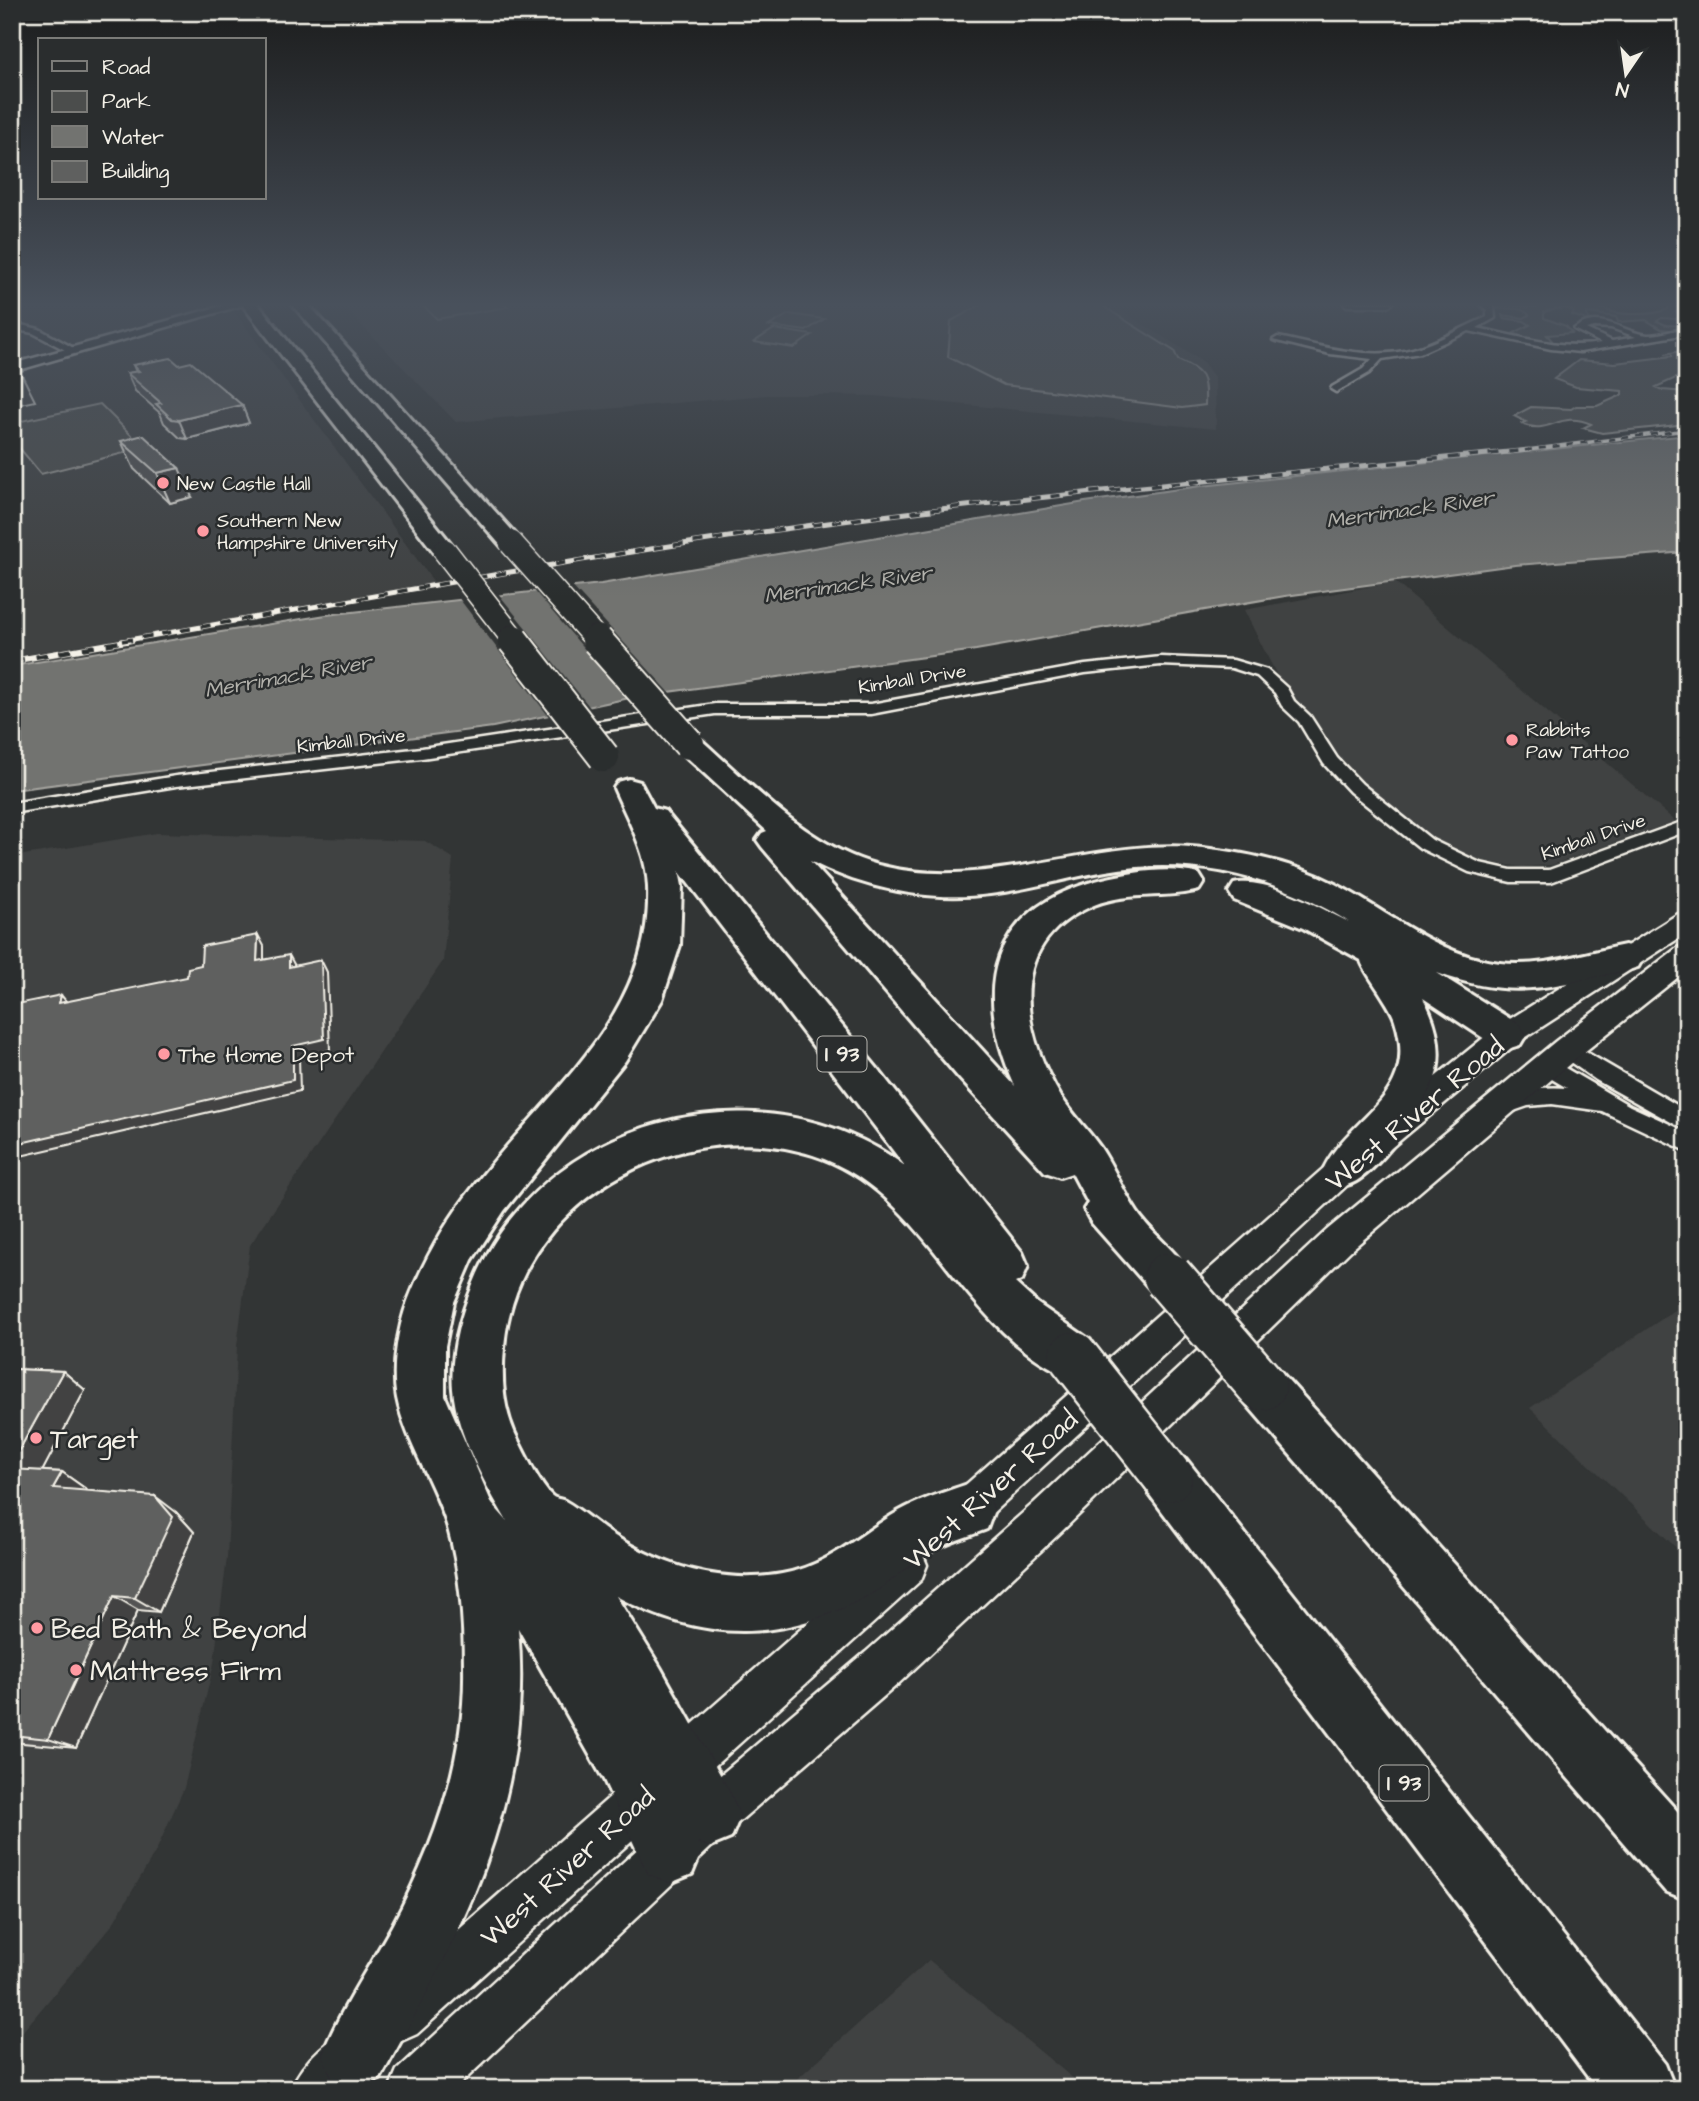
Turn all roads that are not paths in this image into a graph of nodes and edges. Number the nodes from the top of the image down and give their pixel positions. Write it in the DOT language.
graph roads {
  1 [pos="326,401"];
  2 [pos="386,401"];
  3 [pos="689,744"];
  4 [pos="617,772"];
  5 [pos="12,808"];
  6 [pos="1687,825"];
  7 [pos="1687,920"];
  8 [pos="1359,943"];
  9 [pos="1687,955"];
  10 [pos="1625,958"];
  11 [pos="1435,959"];
  12 [pos="1518,1028"];
  13 [pos="1558,1057"];
  14 [pos="1500,1107"];
  15 [pos="1622,1112"];
  16 [pos="1687,1122"];
  17 [pos="1687,1142"];
  18 [pos="1345,1168"];
  19 [pos="1123,1228"];
  20 [pos="1073,1356"];
  21 [pos="527,1503"];
  22 [pos="968,1510"];
  23 [pos="472,1522"];
  24 [pos="662,1780"];
  25 [pos="690,1834"];
  26 [pos="1687,1869"];
  27 [pos="337,2072"];
  28 [pos="416,2089"];
  29 [pos="1640,2089"];
  1 -- 4 [label="highway, I 93, bridge"];
  2 -- 3 [label="highway, bridge"];
  3 -- 11 [label="highway"];
  3 -- 19 [label="highway"];
  4 -- 20 [label="highway, I 93"];
  4 -- 23 [label="highway"];
  5 -- 6 [label="street, Kimball Drive"];
  7 -- 10 [label="main road, West River Road"];
  8 -- 12 [label="highway"];
  8 -- 18 [label="highway"];
  8 -- 19 [label="highway"];
  9 -- 13 [label="main road, West River Road"];
  10 -- 11 [label="highway"];
  10 -- 12 [label="main road, West River Road"];
  11 -- 12 [label="highway"];
  12 -- 13 [label="main road"];
  12 -- 18 [label="main road, West River Road"];
  13 -- 14 [label="main road, West River Road"];
  13 -- 15 [label="street"];
  13 -- 16 [label="street"];
  14 -- 15 [label="street"];
  14 -- 25 [label="main road, West River Road"];
  15 -- 17 [label="street"];
  18 -- 22 [label="main road, West River Road"];
  19 -- 26 [label="highway, bridge"];
  20 -- 21 [label="highway"];
  20 -- 29 [label="highway, I 93, bridge"];
  21 -- 22 [label="highway"];
  21 -- 24 [label="highway"];
  22 -- 24 [label="main road, West River Road"];
  23 -- 24 [label="highway"];
  23 -- 27 [label="highway"];
  24 -- 25 [label="highway"];
  24 -- 27 [label="main road, West River Road"];
  25 -- 28 [label="main road, West River Road"];
}
